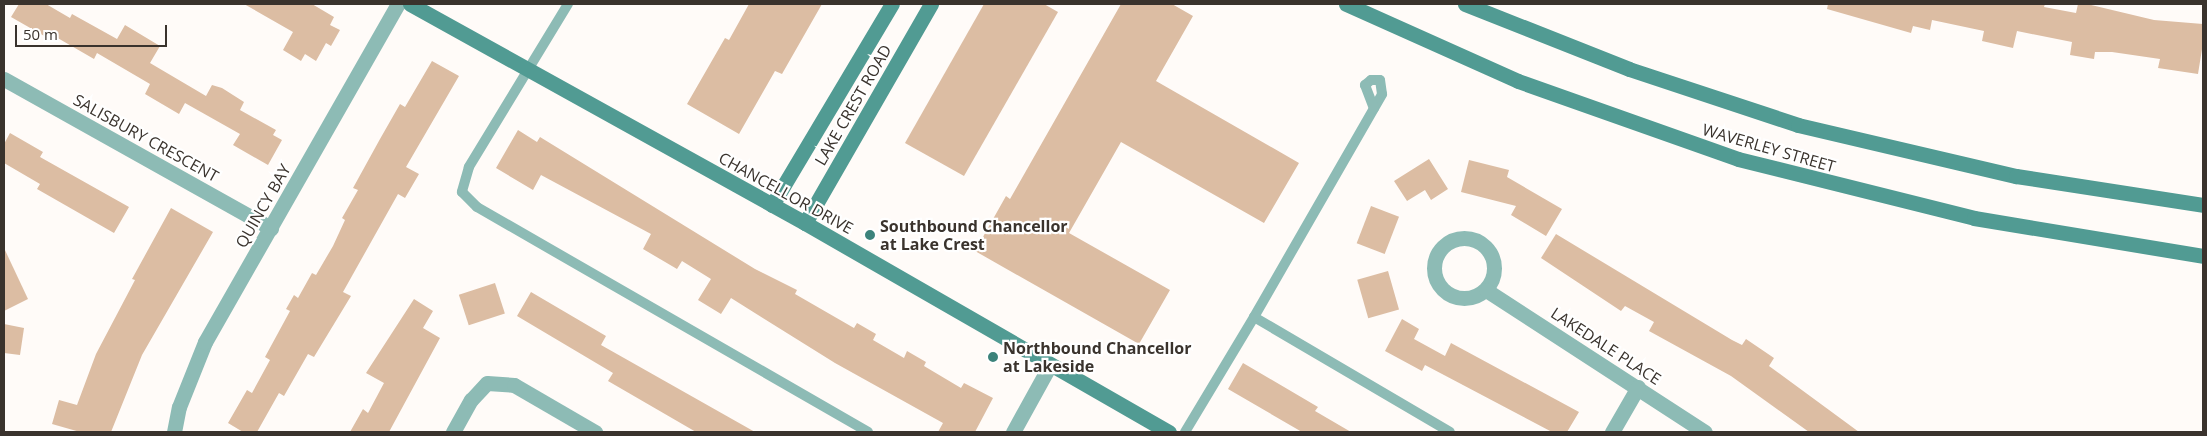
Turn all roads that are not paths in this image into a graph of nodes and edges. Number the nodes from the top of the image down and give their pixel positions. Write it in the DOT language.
graph roads {
  1 [pos="398,4"];
  2 [pos="410,4"];
  3 [pos="568,4"];
  4 [pos="892,4"];
  5 [pos="931,4"];
  6 [pos="1346,4"];
  7 [pos="1465,4"];
  8 [pos="529,70"];
  9 [pos="4,79"];
  10 [pos="1374,108"];
  11 [pos="772,205"];
  12 [pos="2203,206"];
  13 [pos="805,223"];
  14 [pos="271,228"];
  15 [pos="2203,256"];
  16 [pos="1486,290"];
  17 [pos="1254,317"];
  18 [pos="1050,365"];
  19 [pos="1638,387"];
  20 [pos="174,432"];
  21 [pos="453,432"];
  22 [pos="595,432"];
  23 [pos="868,432"];
  24 [pos="1013,432"];
  25 [pos="1169,432"];
  26 [pos="1185,432"];
  27 [pos="1450,432"];
  28 [pos="1612,432"];
  29 [pos="1705,432"];
  1 -- 14 [label="street, QUINCY BAY"];
  2 -- 8 [label="main road, CHANCELLOR DRIVE"];
  3 -- 8 [label="lane"];
  4 -- 11 [label="main road, LAKE CREST ROAD"];
  5 -- 13 [label="main road, LAKE CREST ROAD"];
  6 -- 15 [label="main road, WAVERLEY STREET"];
  7 -- 12 [label="main road, WAVERLEY STREET"];
  8 -- 11 [label="main road, CHANCELLOR DRIVE"];
  8 -- 23 [label="lane"];
  9 -- 14 [label="street, SALISBURY CRESCENT"];
  10 -- 17 [label="lane"];
  11 -- 13 [label="main road, CHANCELLOR DRIVE"];
  13 -- 18 [label="main road, CHANCELLOR DRIVE"];
  14 -- 20 [label="street, QUINCY BAY"];
  16 -- 16 [label="street"];
  16 -- 19 [label="street, LAKEDALE PLACE"];
  17 -- 26 [label="lane"];
  17 -- 27 [label="lane"];
  18 -- 24 [label="street"];
  18 -- 25 [label="main road, CHANCELLOR DRIVE"];
  19 -- 28 [label="street"];
  19 -- 29 [label="street, LAKEDALE PLACE"];
  21 -- 22 [label="street"];
}
